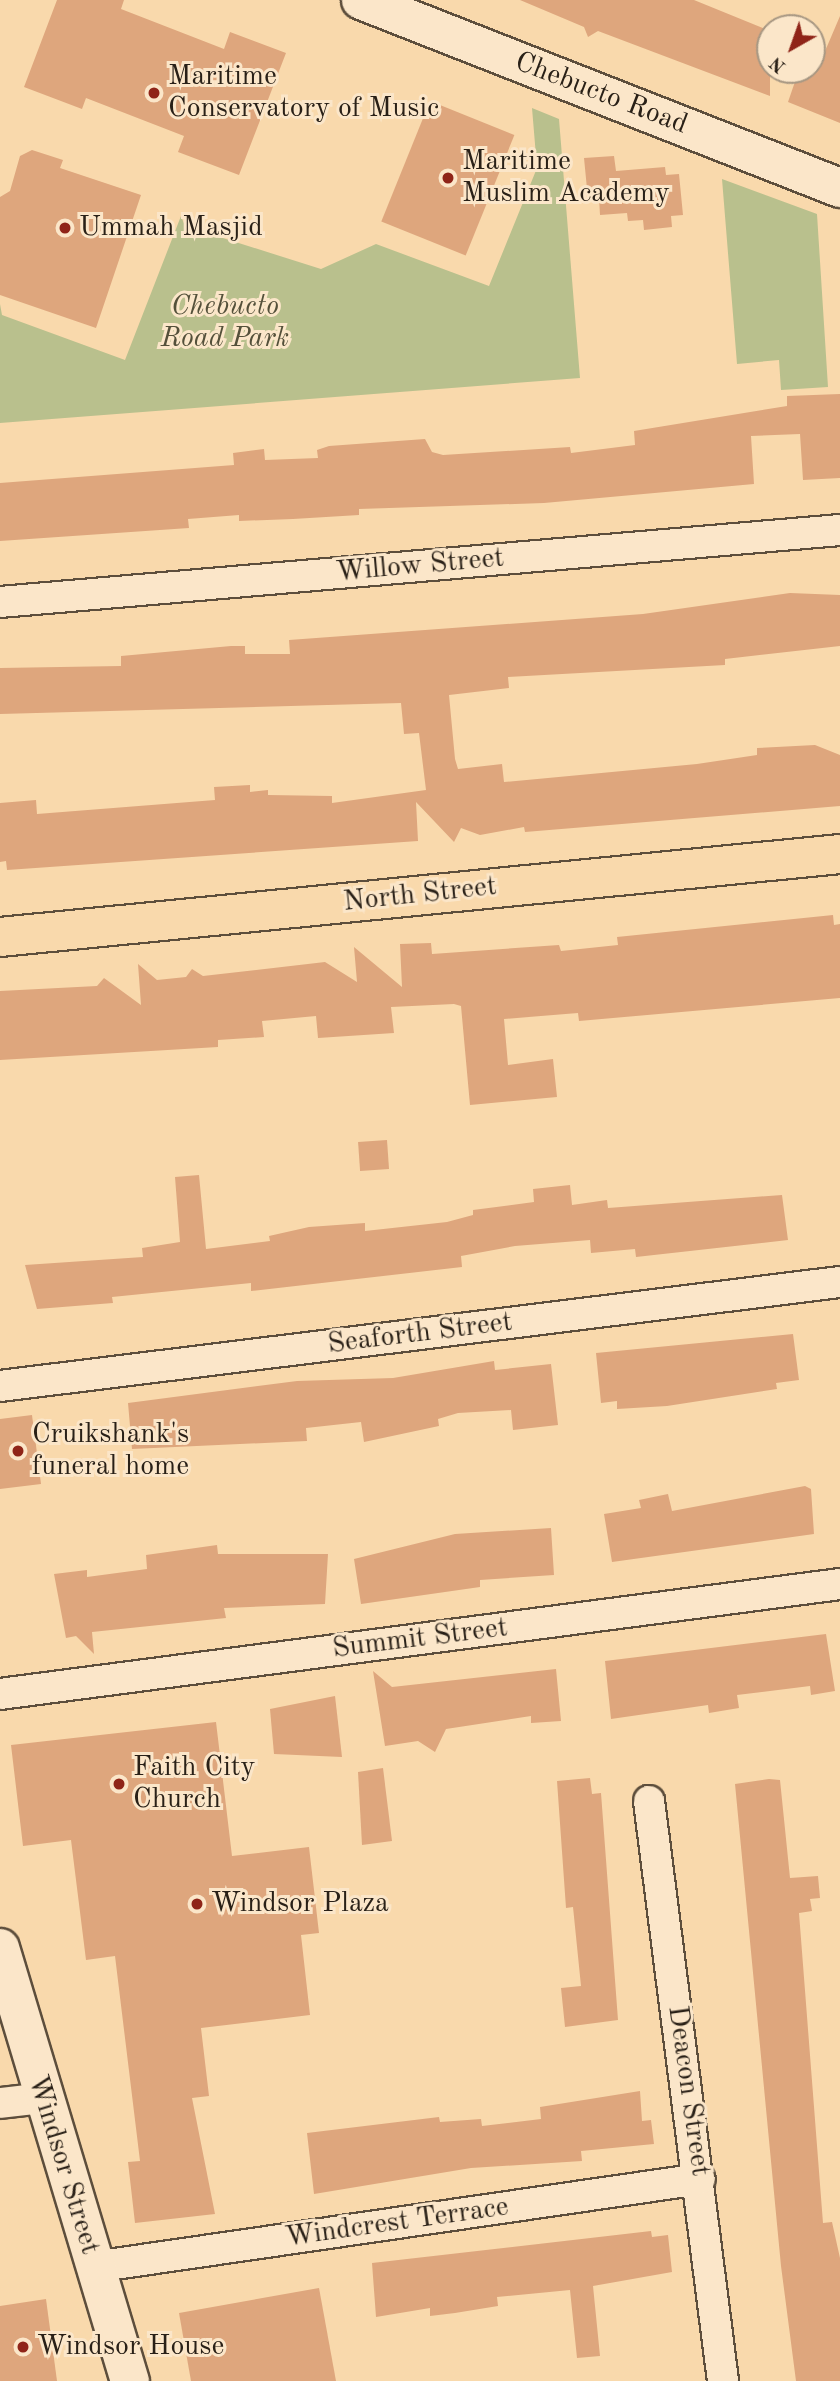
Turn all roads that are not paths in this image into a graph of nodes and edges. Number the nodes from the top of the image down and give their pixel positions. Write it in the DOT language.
graph roads {
  1 [pos="361,0"];
  2 [pos="840,188"];
  3 [pos="840,530"];
  4 [pos="0,602"];
  5 [pos="840,854"];
  6 [pos="0,937"];
  7 [pos="840,1282"];
  8 [pos="0,1385"];
  9 [pos="840,1584"];
  10 [pos="0,1694"];
  11 [pos="649,1801"];
  12 [pos="0,1948"];
  13 [pos="43,2098"];
  14 [pos="0,2103"];
  15 [pos="700,2179"];
  16 [pos="94,2267"];
  17 [pos="130,2381"];
  18 [pos="723,2381"];
  1 -- 2 [label="street, Chebucto Road"];
  3 -- 4 [label="street, Willow Street"];
  5 -- 6 [label="main road, North Street"];
  7 -- 8 [label="street, Seaforth Street"];
  9 -- 10 [label="street, Summit Street"];
  11 -- 15 [label="street, Deacon Street"];
  12 -- 13 [label="street, Windsor Street"];
  13 -- 14 [label="street"];
  13 -- 16 [label="street, Windsor Street"];
  15 -- 16 [label="street, Windcrest Terrace"];
  15 -- 18 [label="street, Deacon Street"];
  16 -- 17 [label="street, Windsor Street"];
}
